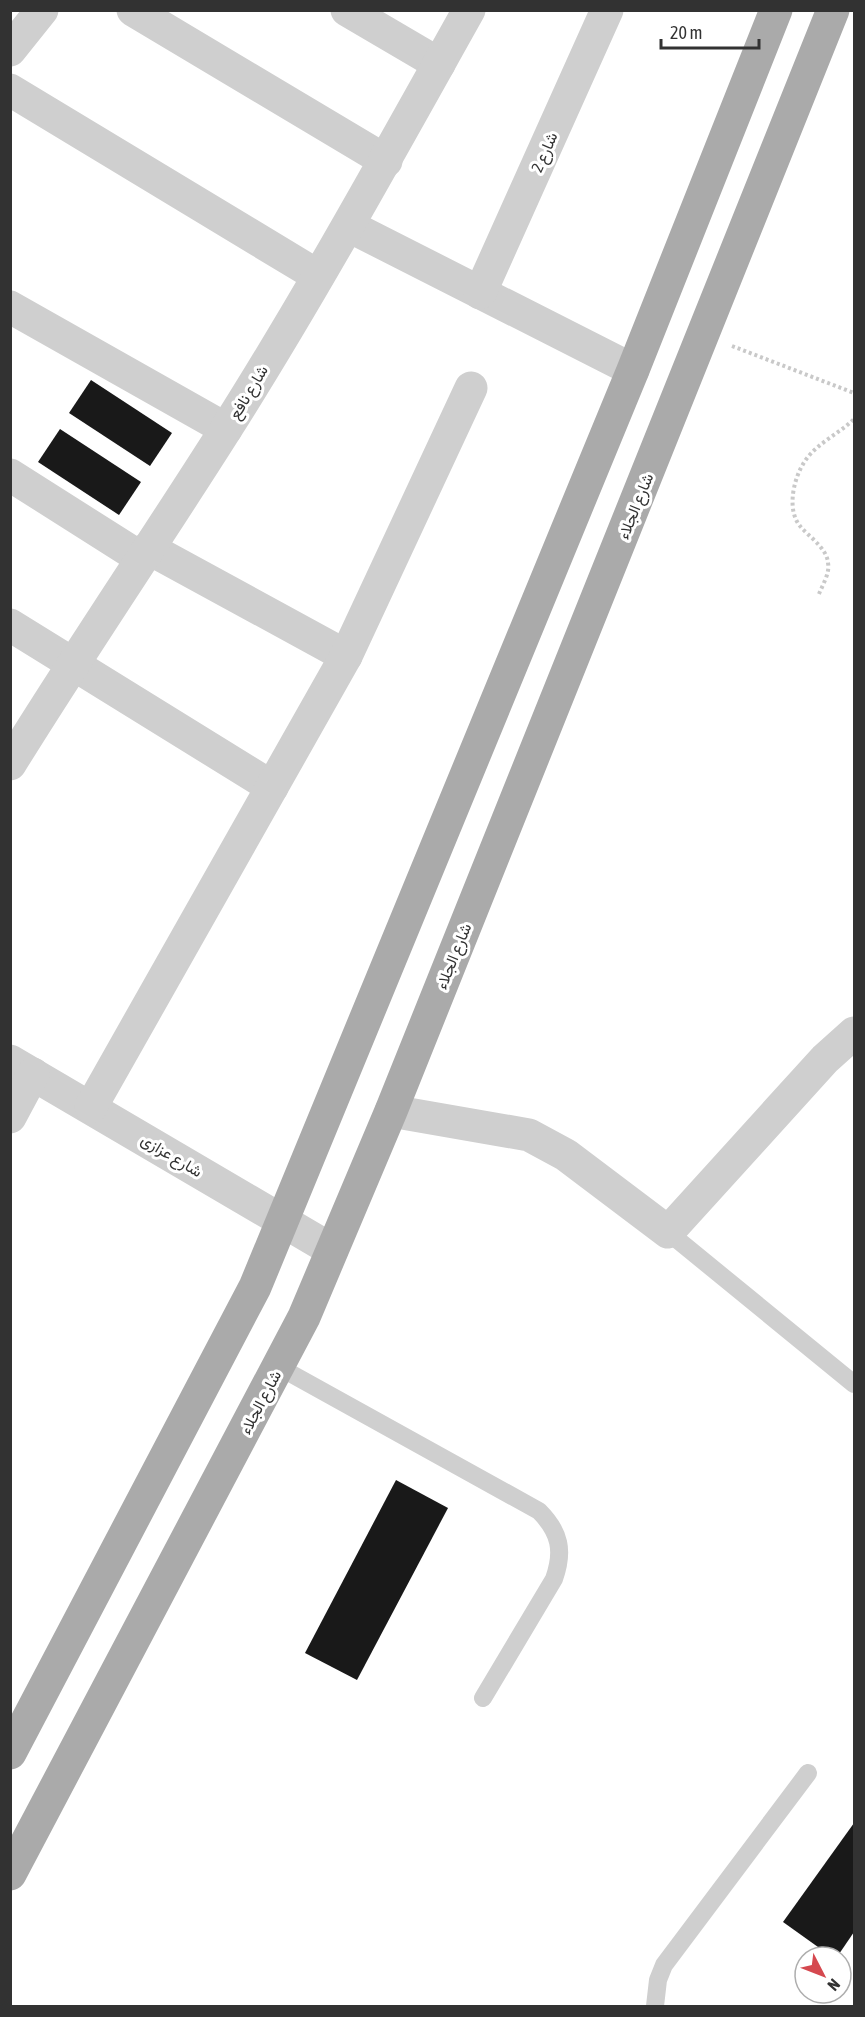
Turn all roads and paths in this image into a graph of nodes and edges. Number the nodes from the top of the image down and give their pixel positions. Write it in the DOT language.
graph roads {
  1 [pos="42,10"];
  2 [pos="132,10"];
  3 [pos="347,10"];
  4 [pos="469,10"];
  5 [pos="607,10"];
  6 [pos="776,10"];
  7 [pos="833,10"];
  8 [pos="10,50"];
  9 [pos="439,64"];
  10 [pos="10,90"];
  11 [pos="386,161"];
  12 [pos="349,226"];
  13 [pos="318,276"];
  14 [pos="480,293"];
  15 [pos="10,307"];
  16 [pos="703,335"];
  17 [pos="633,370"];
  18 [pos="471,388"];
  19 [pos="855,393"];
  20 [pos="855,419"];
  21 [pos="226,429"];
  22 [pos="10,475"];
  23 [pos="145,553"];
  24 [pos="819,594"];
  25 [pos="10,625"];
  26 [pos="346,656"];
  27 [pos="73,663"];
  28 [pos="10,764"];
  29 [pos="272,787"];
  30 [pos="855,1033"];
  31 [pos="22,1067"];
  32 [pos="92,1107"];
  33 [pos="391,1111"];
  34 [pos="10,1117"];
  35 [pos="283,1221"];
  36 [pos="668,1232"];
  37 [pos="333,1250"];
  38 [pos="279,1367"];
  39 [pos="855,1384"];
  40 [pos="483,1698"];
  41 [pos="14,1739"];
  42 [pos="808,1773"];
  43 [pos="10,1874"];
  44 [pos="655,2007"];
  1 -- 8 [label="street"];
  2 -- 11 [label="street"];
  3 -- 9 [label="street"];
  4 -- 9 [label="street, شارع نافع"];
  5 -- 14 [label="street, شارع 2"];
  6 -- 17 [label="main road"];
  7 -- 16 [label="main road, شارع الجلاء"];
  9 -- 11 [label="street, شارع نافع"];
  10 -- 13 [label="street"];
  11 -- 12 [label="street, شارع نافع"];
  12 -- 13 [label="street, شارع نافع"];
  12 -- 14 [label="street"];
  13 -- 21 [label="street, شارع نافع"];
  14 -- 17 [label="street"];
  15 -- 21 [label="street"];
  16 -- 19 [label="path"];
  16 -- 33 [label="main road, شارع الجلاء"];
  17 -- 35 [label="main road"];
  18 -- 26 [label="street"];
  20 -- 24 [label="path"];
  21 -- 23 [label="street, شارع نافع"];
  22 -- 23 [label="street"];
  23 -- 26 [label="street"];
  23 -- 27 [label="street, شارع نافع"];
  25 -- 27 [label="street"];
  26 -- 29 [label="street"];
  27 -- 28 [label="street, شارع نافع"];
  27 -- 29 [label="street"];
  29 -- 32 [label="street"];
  30 -- 36 [label="street"];
  31 -- 32 [label="street, شارع عزازى"];
  31 -- 34 [label="street"];
  32 -- 35 [label="street, شارع عزازى"];
  33 -- 36 [label="street"];
  33 -- 37 [label="main road, شارع الجلاء"];
  35 -- 37 [label="street, شارع عزازى"];
  35 -- 41 [label="main road"];
  36 -- 39 [label="lane"];
  37 -- 38 [label="main road, شارع الجلاء"];
  38 -- 40 [label="lane"];
  38 -- 43 [label="main road, شارع الجلاء"];
  42 -- 44 [label="lane"];
}
